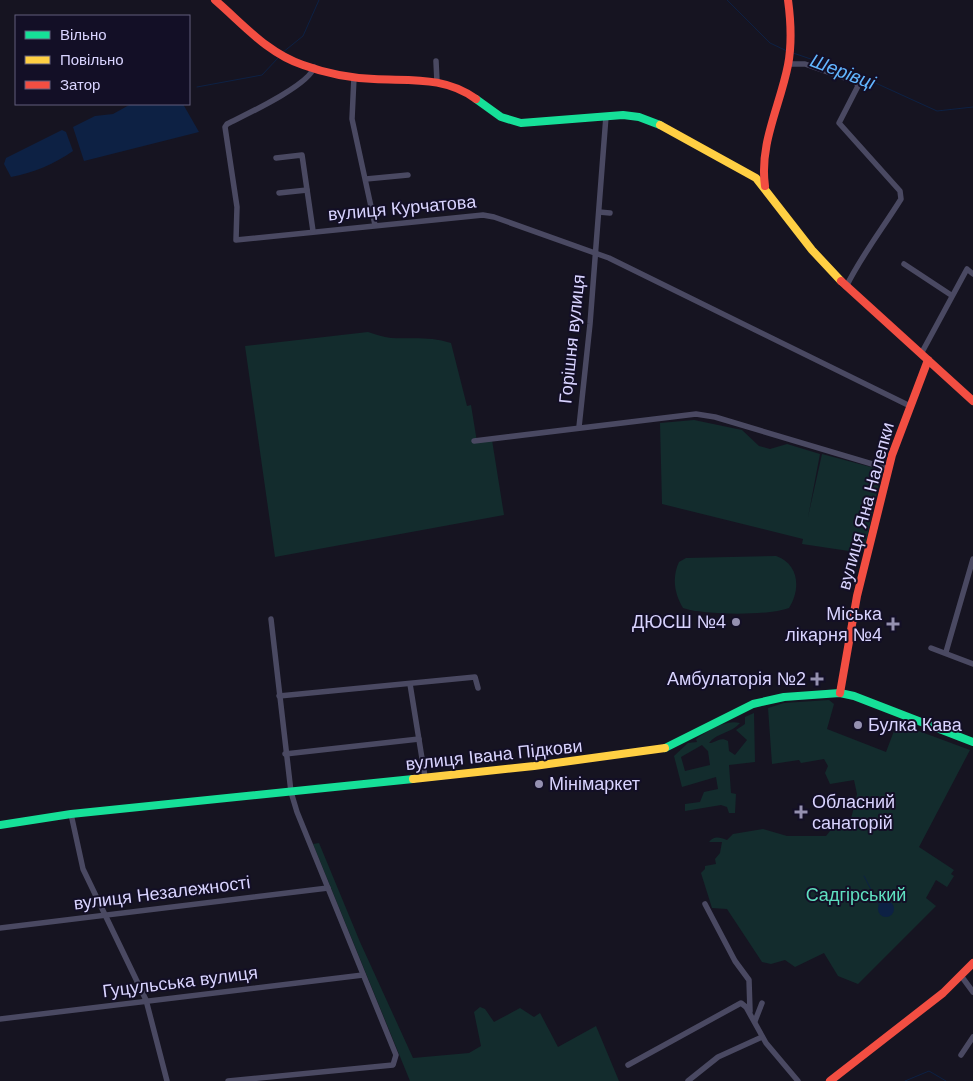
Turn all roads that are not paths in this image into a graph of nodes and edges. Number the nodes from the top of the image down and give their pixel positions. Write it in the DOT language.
graph roads {
  1 [pos="215,0"];
  2 [pos="788,0"];
  3 [pos="436,61"];
  4 [pos="788,62"];
  5 [pos="314,67"];
  6 [pos="354,77"];
  7 [pos="437,82"];
  8 [pos="606,116"];
  9 [pos="276,158"];
  10 [pos="764,159"];
  11 [pos="741,171"];
  12 [pos="408,175"];
  13 [pos="366,179"];
  14 [pos="307,190"];
  15 [pos="766,190"];
  16 [pos="279,193"];
  17 [pos="599,212"];
  18 [pos="610,213"];
  19 [pos="375,225"];
  20 [pos="313,231"];
  21 [pos="595,253"];
  22 [pos="904,264"];
  23 [pos="973,274"];
  24 [pos="846,287"];
  25 [pos="951,295"];
  26 [pos="921,354"];
  27 [pos="928,360"];
  28 [pos="973,402"];
  29 [pos="910,406"];
  30 [pos="579,427"];
  31 [pos="474,441"];
  32 [pos="889,469"];
  33 [pos="973,559"];
  34 [pos="271,618"];
  35 [pos="931,648"];
  36 [pos="946,652"];
  37 [pos="973,664"];
  38 [pos="410,684"];
  39 [pos="478,688"];
  40 [pos="840,693"];
  41 [pos="279,696"];
  42 [pos="419,739"];
  43 [pos="973,742"];
  44 [pos="286,754"];
  45 [pos="425,777"];
  46 [pos="291,792"];
  47 [pos="71,814"];
  48 [pos="0,825"];
  49 [pos="328,888"];
  50 [pos="705,904"];
  51 [pos="106,916"];
  52 [pos="0,928"];
  53 [pos="973,963"];
  54 [pos="364,975"];
  55 [pos="962,976"];
  56 [pos="973,992"];
  57 [pos="146,1000"];
  58 [pos="762,1003"];
  59 [pos="750,1013"];
  60 [pos="0,1020"];
  61 [pos="755,1021"];
  62 [pos="973,1036"];
  63 [pos="762,1037"];
  64 [pos="961,1055"];
  65 [pos="628,1065"];
  66 [pos="168,1081"];
  67 [pos="228,1081"];
  68 [pos="688,1081"];
  69 [pos="798,1081"];
  70 [pos="830,1081"];
  1 -- 5 [label="street"];
  2 -- 4 [label="street"];
  3 -- 7 [label="street"];
  4 -- 10 [label="street"];
  4 -- 24 [label="street"];
  5 -- 6 [label="street"];
  5 -- 20 [label="street, вулиця Курчатова"];
  6 -- 7 [label="street"];
  6 -- 13 [label="street"];
  7 -- 8 [label="street"];
  8 -- 11 [label="street"];
  8 -- 17 [label="street, Горішня вулиця"];
  9 -- 14 [label="street"];
  10 -- 11 [label="street"];
  10 -- 15 [label="street"];
  11 -- 15 [label="street"];
  12 -- 13 [label="street"];
  13 -- 19 [label="street"];
  14 -- 16 [label="street"];
  14 -- 20 [label="street"];
  15 -- 24 [label="street"];
  17 -- 18 [label="street"];
  17 -- 21 [label="street, Горішня вулиця"];
  19 -- 20 [label="street, вулиця Курчатова"];
  19 -- 21 [label="street, вулиця Курчатова"];
  21 -- 29 [label="street, вулиця Курчатова"];
  21 -- 30 [label="street, Горішня вулиця"];
  22 -- 25 [label="street"];
  23 -- 25 [label="street"];
  24 -- 26 [label="street"];
  25 -- 26 [label="street"];
  26 -- 27 [label="street"];
  27 -- 28 [label="street"];
  27 -- 29 [label="street, вулиця Яна Налепки"];
  29 -- 32 [label="street, вулиця Яна Налепки"];
  30 -- 31 [label="street"];
  30 -- 32 [label="street"];
  32 -- 40 [label="street, вулиця Яна Налепки"];
  33 -- 36 [label="street"];
  34 -- 41 [label="street"];
  35 -- 36 [label="street"];
  36 -- 37 [label="street"];
  38 -- 39 [label="street"];
  38 -- 41 [label="street"];
  38 -- 42 [label="street"];
  40 -- 43 [label="street, вулиця Івана Підкови"];
  40 -- 45 [label="street, вулиця Івана Підкови"];
  41 -- 44 [label="street"];
  42 -- 44 [label="street"];
  42 -- 45 [label="street"];
  44 -- 46 [label="street"];
  45 -- 46 [label="street, вулиця Івана Підкови"];
  46 -- 47 [label="street, вулиця Івана Підкови"];
  46 -- 49 [label="street"];
  47 -- 48 [label="street, вулиця Івана Підкови"];
  47 -- 51 [label="street"];
  49 -- 51 [label="street, вулиця Незалежності"];
  49 -- 54 [label="street"];
  50 -- 59 [label="street"];
  51 -- 52 [label="street, вулиця Незалежності"];
  51 -- 57 [label="street"];
  53 -- 55 [label="street"];
  54 -- 57 [label="street, Гуцульська вулиця"];
  54 -- 67 [label="street"];
  55 -- 56 [label="street"];
  55 -- 70 [label="street"];
  57 -- 60 [label="street, Гуцульська вулиця"];
  57 -- 66 [label="street"];
  58 -- 61 [label="street"];
  59 -- 61 [label="street"];
  59 -- 65 [label="street"];
  61 -- 63 [label="street"];
  62 -- 64 [label="street"];
  63 -- 68 [label="street"];
  63 -- 69 [label="street"];
}
